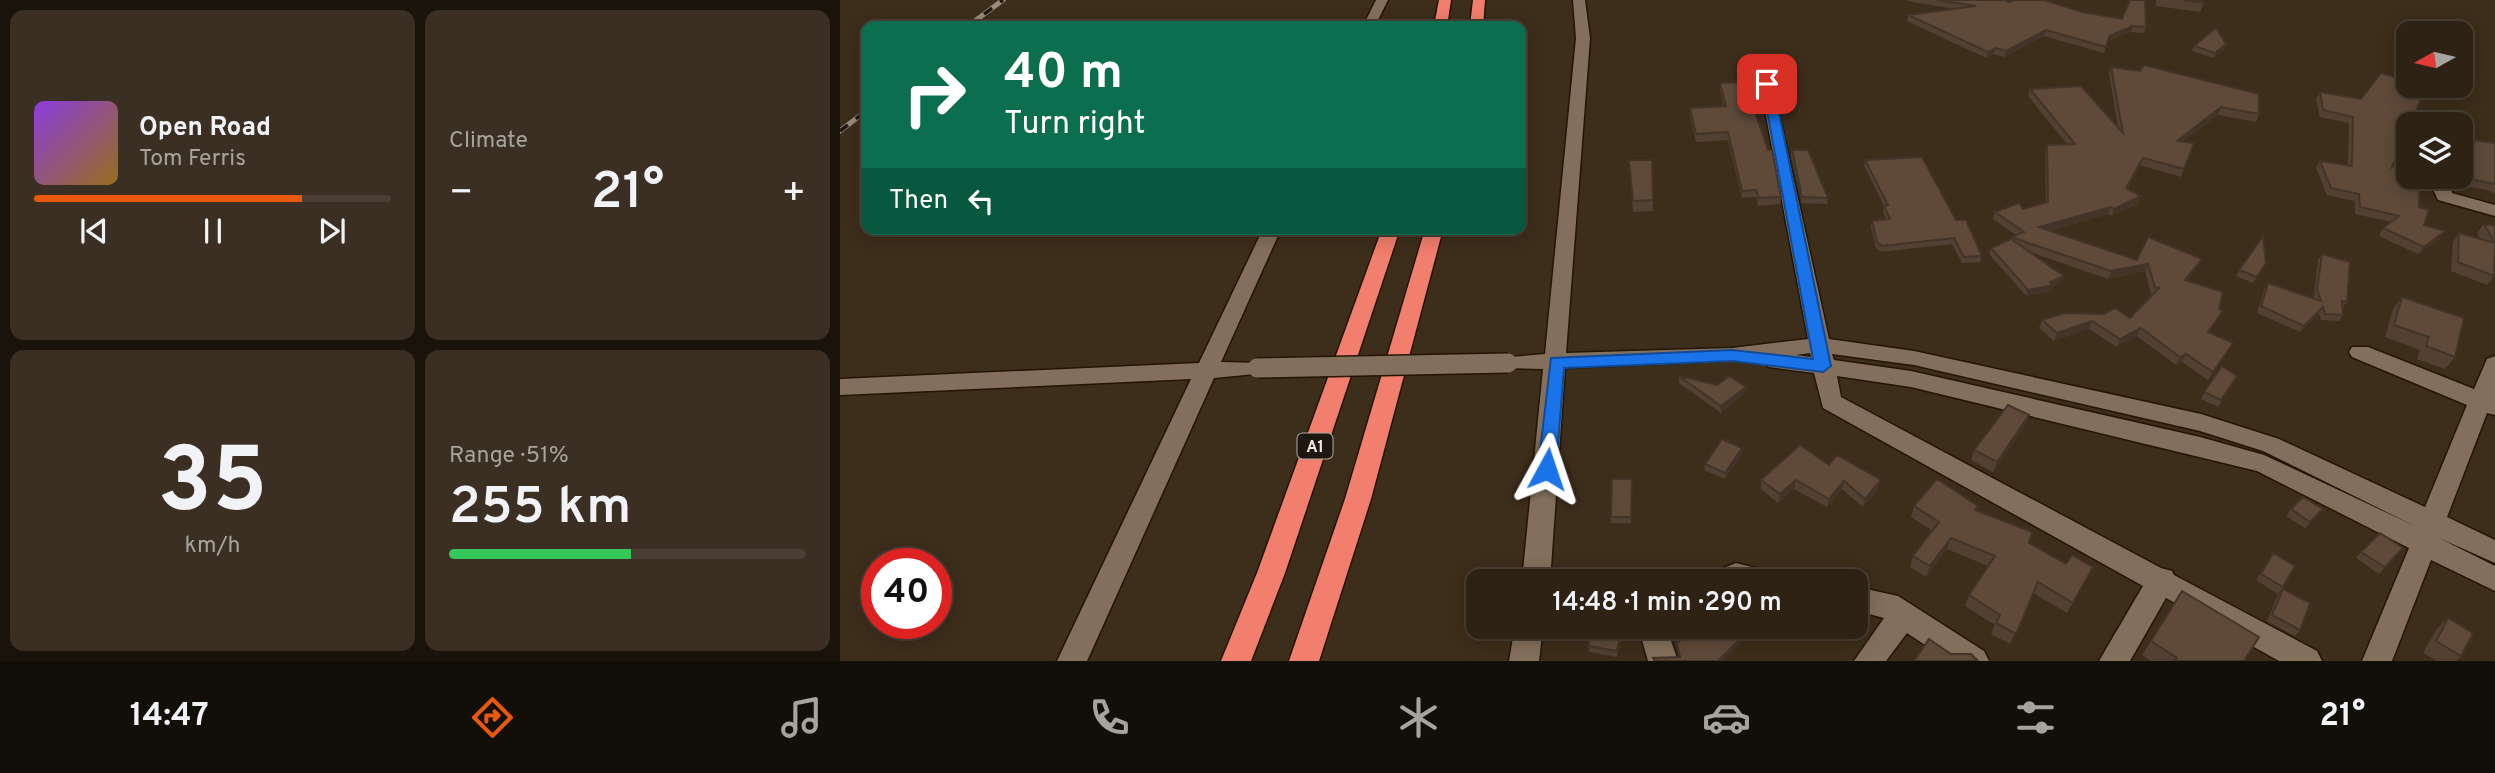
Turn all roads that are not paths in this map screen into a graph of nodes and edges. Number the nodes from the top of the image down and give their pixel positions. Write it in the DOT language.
graph roads {
  1 [pos="1382,0"];
  2 [pos="1445,0"];
  3 [pos="1479,0"];
  4 [pos="1579,0"];
  5 [pos="1372,21"];
  6 [pos="1442,21"];
  7 [pos="1477,21"];
  8 [pos="1767,84"];
  9 [pos="2443,189"];
  10 [pos="2495,211"];
  11 [pos="1269,235"];
  12 [pos="1389,235"];
  13 [pos="1432,235"];
  14 [pos="2360,352"];
  15 [pos="1822,356"];
  16 [pos="1557,362"];
  17 [pos="2495,364"];
  18 [pos="1207,369"];
  19 [pos="840,387"];
  20 [pos="2488,404"];
  21 [pos="2428,532"];
  22 [pos="2495,552"];
  23 [pos="1545,569"];
  24 [pos="2162,579"];
  25 [pos="2495,579"];
  26 [pos="1868,601"];
  27 [pos="1902,615"];
  28 [pos="1527,639"];
  29 [pos="1656,639"];
  30 [pos="1072,661"];
  31 [pos="1236,661"];
  32 [pos="1304,661"];
  33 [pos="1524,661"];
  34 [pos="1663,661"];
  35 [pos="1868,661"];
  36 [pos="1974,661"];
  37 [pos="2114,661"];
  38 [pos="2308,661"];
  39 [pos="2377,661"];
  1 -- 5 [label="street"];
  2 -- 6 [label="highway"];
  3 -- 7 [label="highway"];
  4 -- 16 [label="street"];
  8 -- 15 [label="street"];
  9 -- 10 [label="street"];
  11 -- 18 [label="street"];
  12 -- 31 [label="highway, A1"];
  13 -- 32 [label="highway"];
  14 -- 20 [label="street"];
  15 -- 16 [label="street"];
  15 -- 21 [label="street"];
  15 -- 24 [label="street"];
  16 -- 18 [label="street, bridge"];
  16 -- 23 [label="street"];
  17 -- 20 [label="street"];
  18 -- 19 [label="street"];
  18 -- 30 [label="street"];
  20 -- 21 [label="street"];
  21 -- 22 [label="street"];
  21 -- 25 [label="street"];
  21 -- 39 [label="street"];
  24 -- 37 [label="street"];
  24 -- 38 [label="street"];
  26 -- 27 [label="street"];
  27 -- 35 [label="street"];
  27 -- 36 [label="street"];
  28 -- 33 [label="street"];
  29 -- 34 [label="street"];
}
